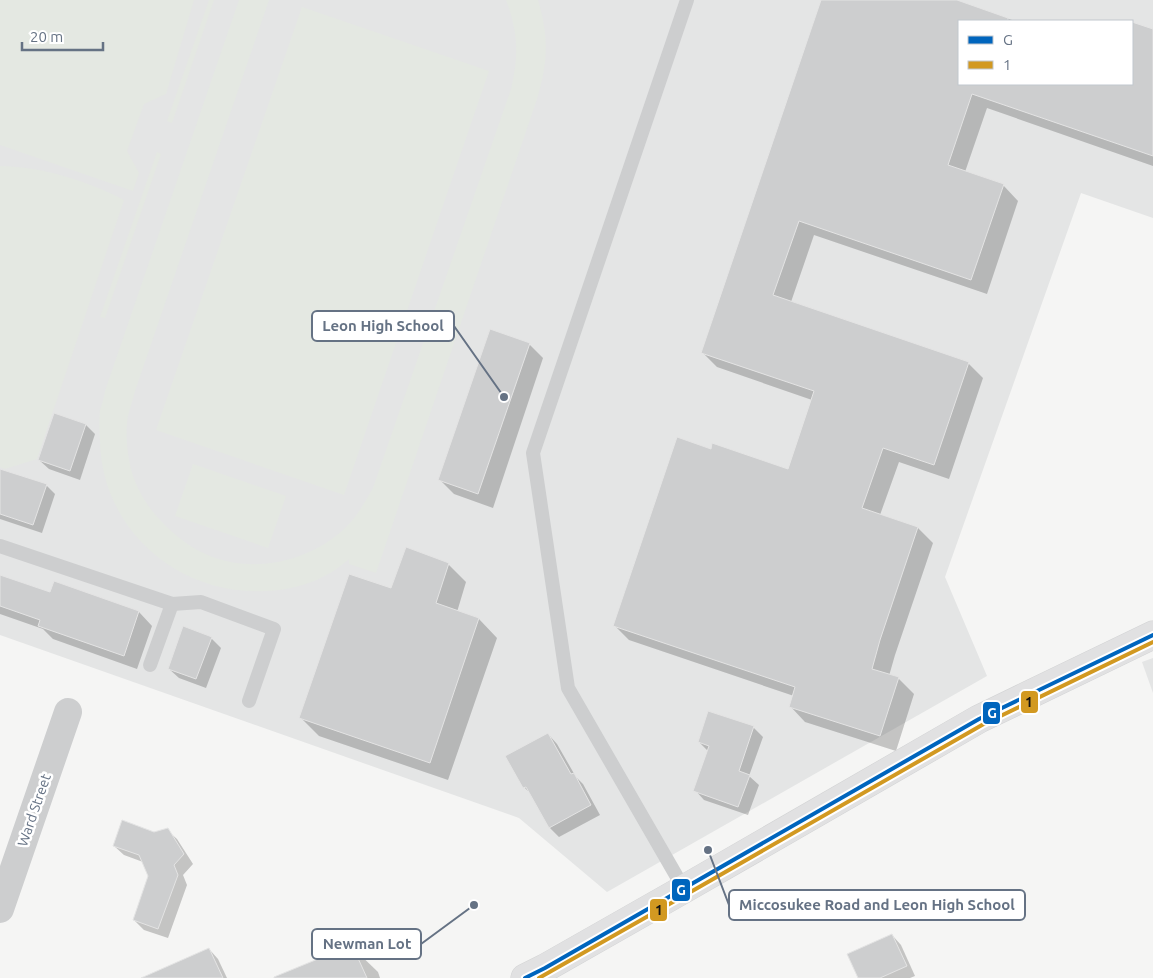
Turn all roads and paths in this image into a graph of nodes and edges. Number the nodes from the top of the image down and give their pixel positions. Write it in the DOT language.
graph roads {
  1 [pos="687,0"];
  2 [pos="0,546"];
  3 [pos="172,604"];
  4 [pos="1153,635"];
  5 [pos="150,665"];
  6 [pos="249,701"];
  7 [pos="68,712"];
  8 [pos="684,889"];
  9 [pos="0,909"];
  10 [pos="525,978"];
  1 -- 8 [label="lane"];
  2 -- 3 [label="lane"];
  3 -- 5 [label="lane"];
  3 -- 6 [label="lane"];
  4 -- 8 [label="street"];
  7 -- 9 [label="street, Ward Street"];
  8 -- 10 [label="street"];
}
